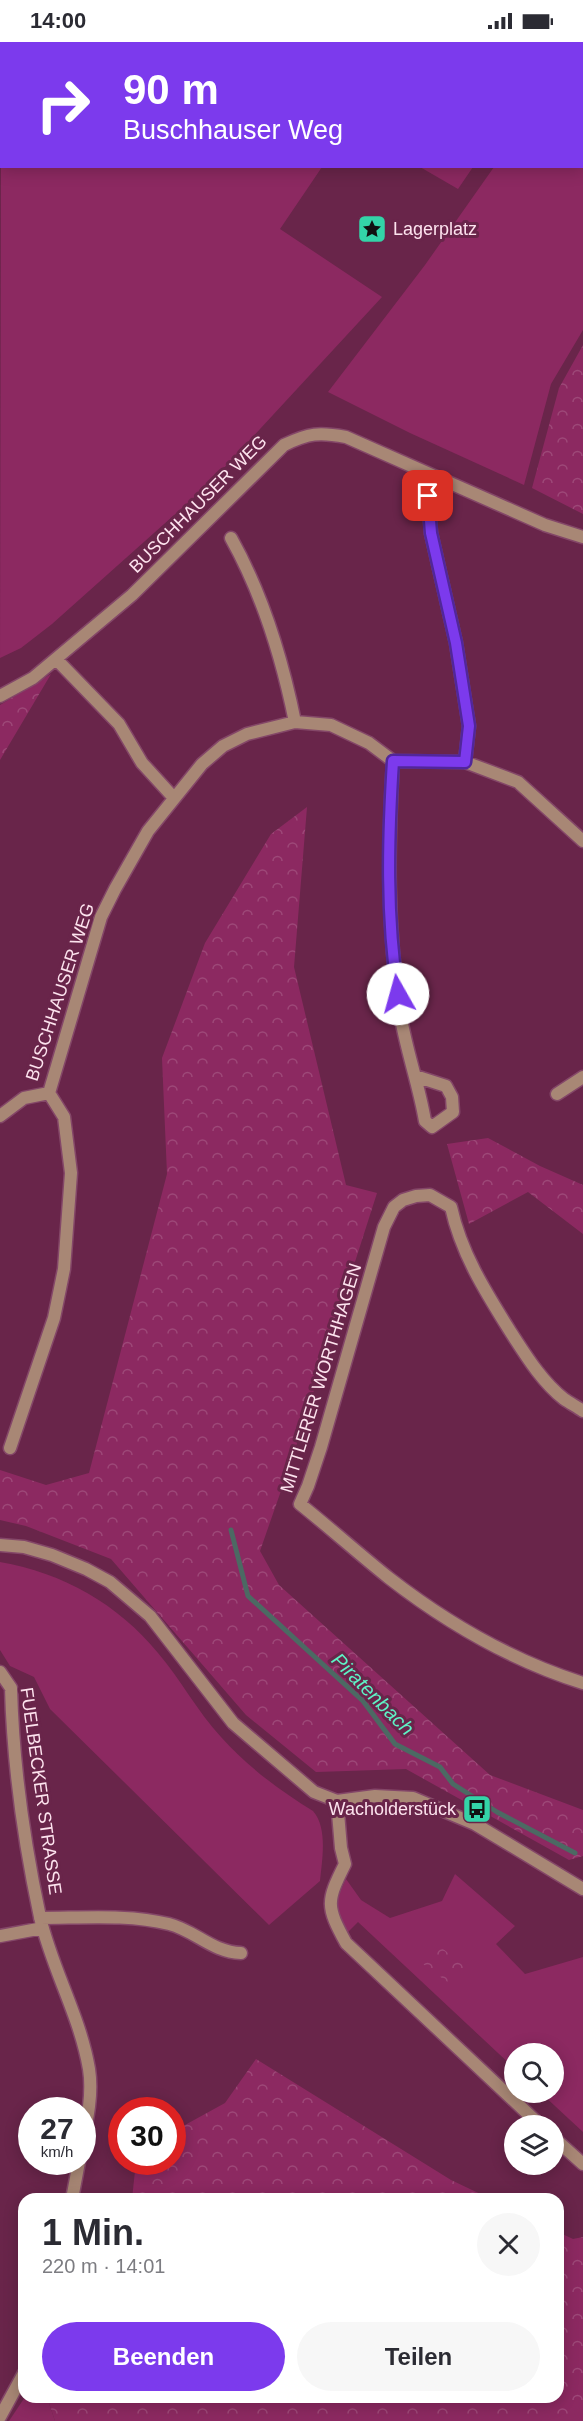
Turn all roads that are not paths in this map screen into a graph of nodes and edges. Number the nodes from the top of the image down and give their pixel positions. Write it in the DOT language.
graph roads {
  1 [pos="428,496"];
  2 [pos="583,537"];
  3 [pos="231,538"];
  4 [pos="56,659"];
  5 [pos="0,696"];
  6 [pos="295,722"];
  7 [pos="393,761"];
  8 [pos="465,762"];
  9 [pos="174,798"];
  10 [pos="583,841"];
  11 [pos="415,1076"];
  12 [pos="583,1077"];
  13 [pos="49,1093"];
  14 [pos="557,1094"];
  15 [pos="0,1116"];
  16 [pos="583,1411"];
  17 [pos="10,1448"];
  18 [pos="0,1545"];
  19 [pos="0,1672"];
  20 [pos="583,1683"];
  21 [pos="337,1801"];
  22 [pos="583,1889"];
  23 [pos="42,1923"];
  24 [pos="0,1936"];
  25 [pos="241,1953"];
  26 [pos="89,2097"];
  27 [pos="528,2115"];
  28 [pos="564,2147"];
  29 [pos="583,2164"];
  30 [pos="77,2175"];
  31 [pos="73,2193"];
  32 [pos="18,2384"];
  33 [pos="0,2417"];
  1 -- 8 [label="street"];
  2 -- 4 [label="street, BUSCHHAUSER WEG"];
  3 -- 6 [label="street"];
  4 -- 5 [label="street, BUSCHHAUSER WEG"];
  4 -- 9 [label="street"];
  6 -- 7 [label="street, BUSCHHAUSER WEG"];
  6 -- 9 [label="street, BUSCHHAUSER WEG"];
  7 -- 8 [label="street"];
  7 -- 11 [label="street"];
  8 -- 10 [label="street"];
  9 -- 13 [label="street, BUSCHHAUSER WEG"];
  12 -- 14 [label="street"];
  13 -- 15 [label="street, BUSCHHAUSER WEG"];
  13 -- 17 [label="street"];
  16 -- 20 [label="street, MITTLERER WORTHHAGEN"];
  18 -- 21 [label="street"];
  19 -- 23 [label="street, FUELBECKER STRASSE"];
  21 -- 22 [label="street"];
  21 -- 27 [label="street"];
  23 -- 24 [label="street"];
  23 -- 25 [label="street, FUELBECKER STRASSE"];
  23 -- 26 [label="street, FUELBECKER STRASSE"];
  28 -- 29 [label="street"];
  30 -- 31 [label="street"];
  32 -- 33 [label="street"];
}
